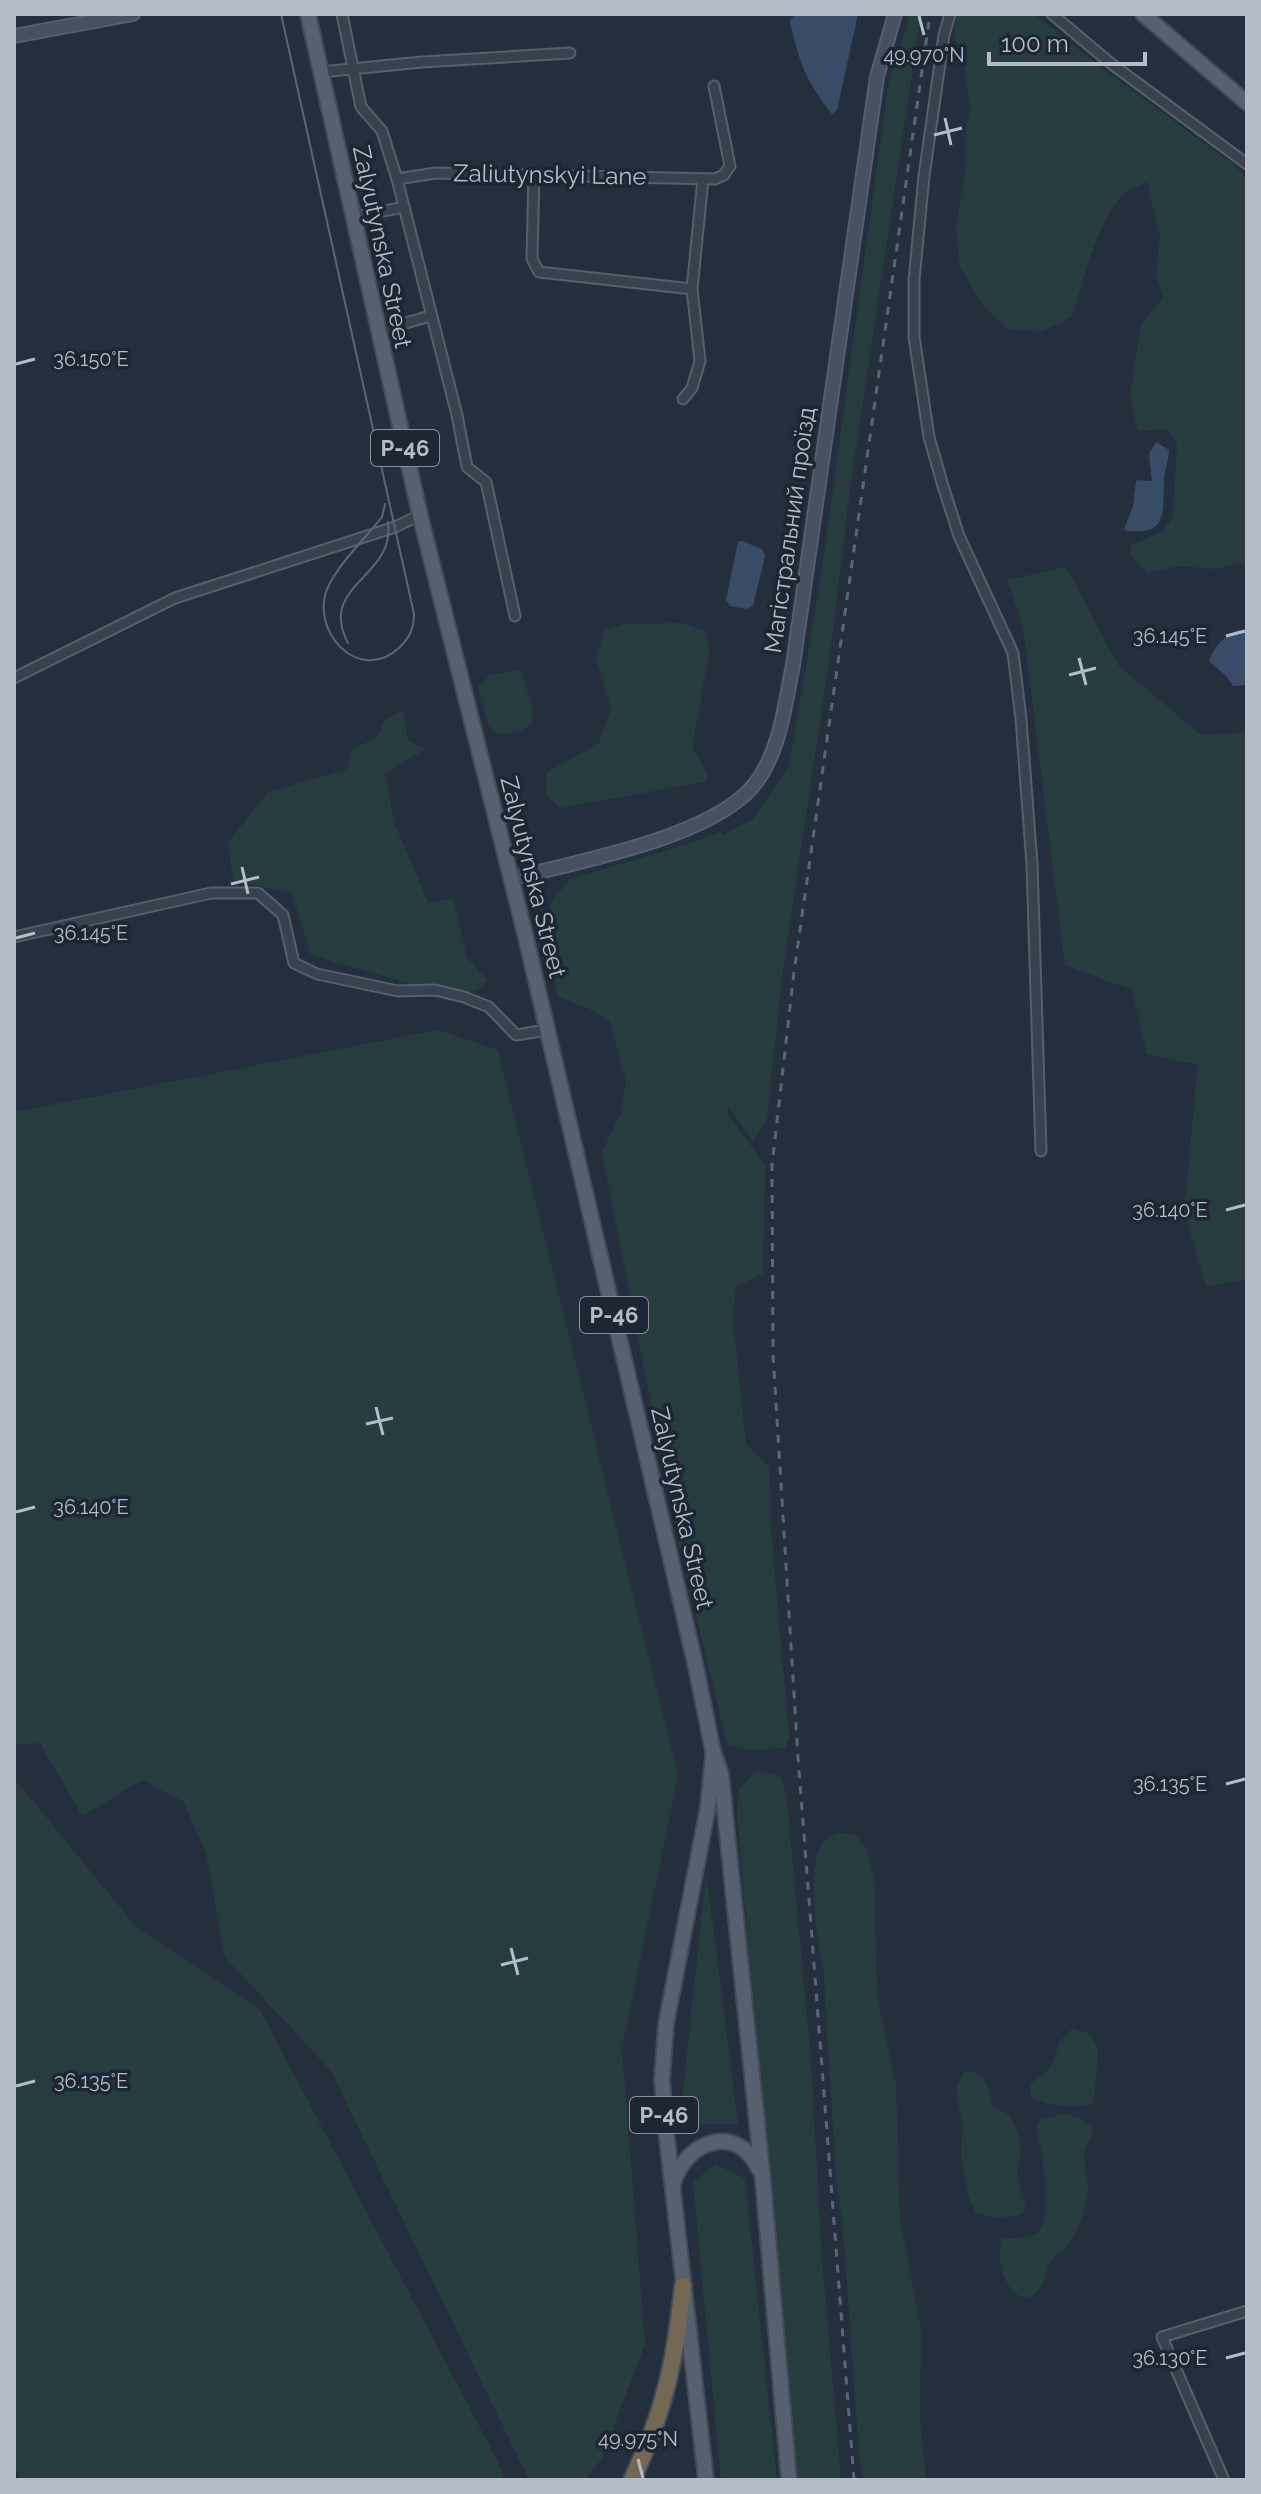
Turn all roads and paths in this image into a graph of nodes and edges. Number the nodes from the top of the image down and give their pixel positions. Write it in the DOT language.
graph roads {
  1 [pos="133,14"];
  2 [pos="308,14"];
  3 [pos="342,14"];
  4 [pos="895,14"];
  5 [pos="950,14"];
  6 [pos="1052,14"];
  7 [pos="1143,14"];
  8 [pos="14,36"];
  9 [pos="570,53"];
  10 [pos="352,69"];
  11 [pos="321,72"];
  12 [pos="714,86"];
  13 [pos="1247,103"];
  14 [pos="1247,164"];
  15 [pos="534,174"];
  16 [pos="397,179"];
  17 [pos="703,179"];
  18 [pos="404,207"];
  19 [pos="354,217"];
  20 [pos="692,289"];
  21 [pos="430,316"];
  22 [pos="378,331"];
  23 [pos="683,399"];
  24 [pos="420,515"];
  25 [pos="515,616"];
  26 [pos="14,678"];
  27 [pos="510,879"];
  28 [pos="14,937"];
  29 [pos="547,1030"];
  30 [pos="1041,1151"];
  31 [pos="713,1751"];
  32 [pos="763,2181"];
  33 [pos="671,2194"];
  34 [pos="683,2286"];
  35 [pos="1247,2311"];
  36 [pos="632,2480"];
  37 [pos="706,2480"];
  38 [pos="789,2480"];
  39 [pos="1224,2480"];
  1 -- 8 [label="main road"];
  2 -- 11 [label="main road, Zalyutynska Street / Р-46"];
  3 -- 10 [label="street"];
  4 -- 27 [label="main road, Магістральний проїзд"];
  5 -- 30 [label="street"];
  6 -- 14 [label="street"];
  7 -- 13 [label="main road"];
  9 -- 10 [label="street"];
  10 -- 11 [label="street"];
  10 -- 16 [label="street"];
  11 -- 19 [label="main road, Zalyutynska Street / Р-46"];
  12 -- 17 [label="street"];
  15 -- 16 [label="street, Zaliutynskyi Lane"];
  15 -- 17 [label="street, Zaliutynskyi Lane"];
  15 -- 20 [label="street"];
  16 -- 18 [label="street"];
  17 -- 20 [label="street"];
  18 -- 19 [label="street"];
  18 -- 21 [label="street"];
  19 -- 22 [label="main road, Zalyutynska Street / Р-46"];
  20 -- 23 [label="street"];
  21 -- 22 [label="street"];
  21 -- 25 [label="street"];
  22 -- 24 [label="main road, Zalyutynska Street / Р-46"];
  24 -- 26 [label="street"];
  24 -- 27 [label="main road, Zalyutynska Street / Р-46"];
  27 -- 29 [label="main road, Zalyutynska Street / Р-46"];
  28 -- 29 [label="street"];
  29 -- 31 [label="main road, Zalyutynska Street / Р-46"];
  31 -- 32 [label="main road, Р-46"];
  31 -- 33 [label="main road, Р-46"];
  32 -- 33 [label="main road"];
  32 -- 38 [label="main road, Р-46"];
  33 -- 34 [label="main road, Р-46"];
  34 -- 36 [label="highway"];
  34 -- 37 [label="main road, Р-46"];
  35 -- 39 [label="street"];
}
